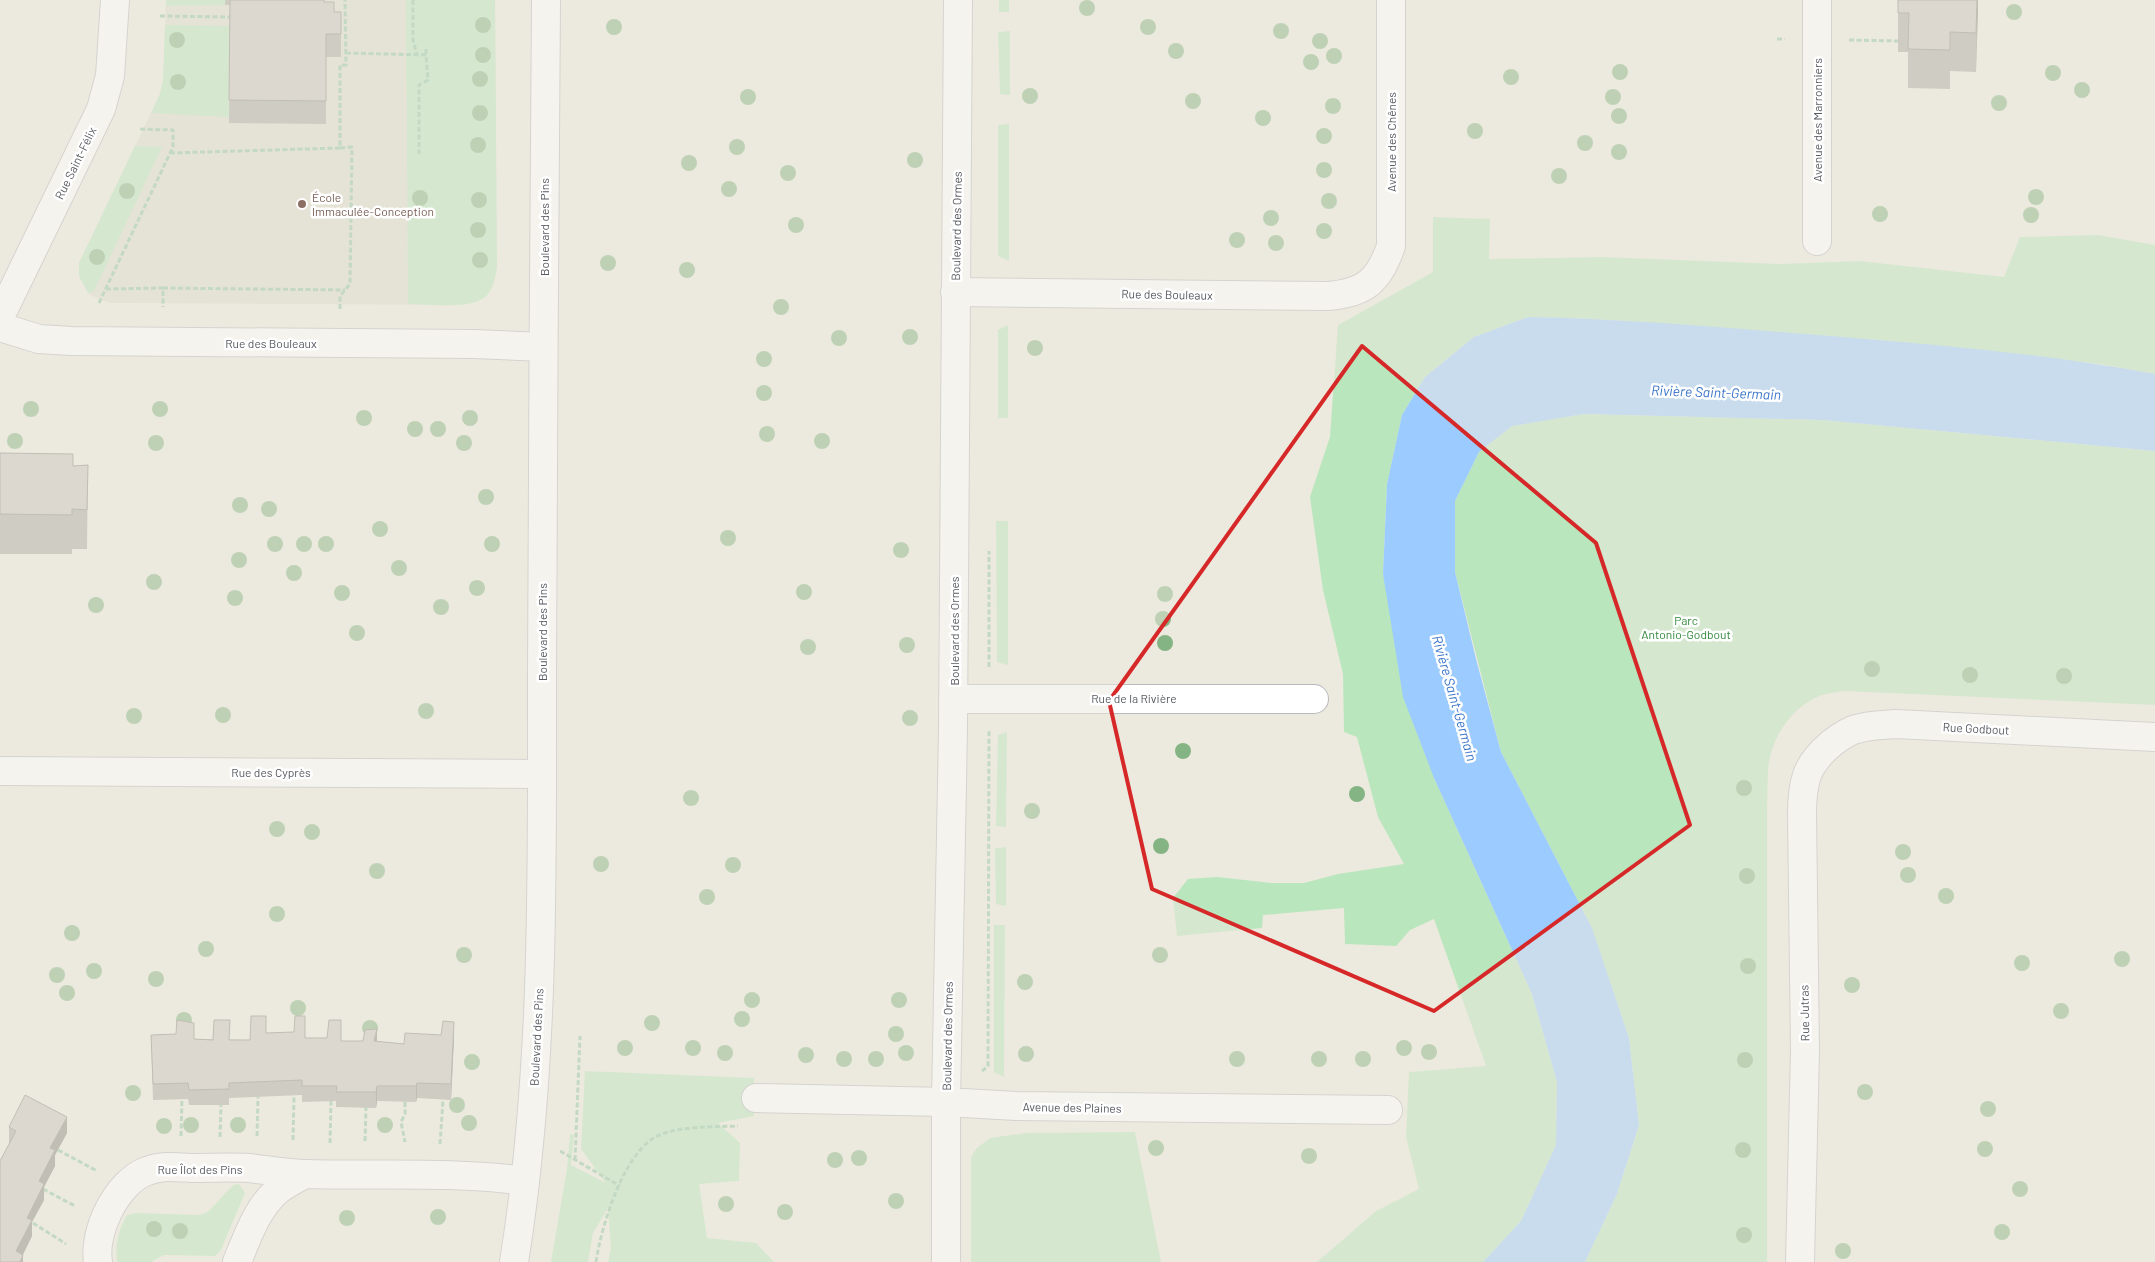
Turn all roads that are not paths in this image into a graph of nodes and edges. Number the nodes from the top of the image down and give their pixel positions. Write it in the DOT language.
graph roads {
  1 [pos="115,0"];
  2 [pos="546,0"];
  3 [pos="958,0"];
  4 [pos="1391,0"];
  5 [pos="1817,0"];
  6 [pos="1818,241"];
  7 [pos="1374,279"];
  8 [pos="955,292"];
  9 [pos="0,317"];
  10 [pos="0,327"];
  11 [pos="543,347"];
  12 [pos="953,698"];
  13 [pos="1314,699"];
  14 [pos="2155,737"];
  15 [pos="1811,765"];
  16 [pos="0,771"];
  17 [pos="542,774"];
  18 [pos="756,1098"];
  19 [pos="946,1102"];
  20 [pos="1388,1110"];
  21 [pos="309,1174"];
  22 [pos="525,1180"];
  23 [pos="98,1262"];
  24 [pos="237,1262"];
  25 [pos="514,1262"];
  26 [pos="946,1262"];
  27 [pos="1800,1262"];
  1 -- 9 [label="street, Rue Saint-Félix"];
  2 -- 11 [label="street, Boulevard des Pins"];
  3 -- 8 [label="street, Boulevard des Ormes"];
  4 -- 7 [label="street, Avenue des Chênes"];
  5 -- 6 [label="street, Avenue des Marronniers"];
  7 -- 8 [label="street, Rue des Bouleaux"];
  8 -- 12 [label="street, Boulevard des Ormes"];
  10 -- 11 [label="street, Rue des Bouleaux"];
  11 -- 17 [label="street, Boulevard des Pins"];
  12 -- 13 [label="street, Rue de la Rivière"];
  12 -- 19 [label="street, Boulevard des Ormes"];
  14 -- 15 [label="street, Rue Godbout"];
  15 -- 27 [label="street, Rue Jutras"];
  16 -- 17 [label="street, Rue des Cyprès"];
  17 -- 22 [label="street, Boulevard des Pins"];
  18 -- 19 [label="street, Avenue des Plaines"];
  19 -- 20 [label="street, Avenue des Plaines"];
  19 -- 26 [label="street, Boulevard des Ormes"];
  21 -- 22 [label="street, Rue Îlot des Pins"];
  21 -- 23 [label="street, Rue Îlot des Pins"];
  21 -- 24 [label="street"];
  22 -- 25 [label="street, Boulevard des Pins"];
}
